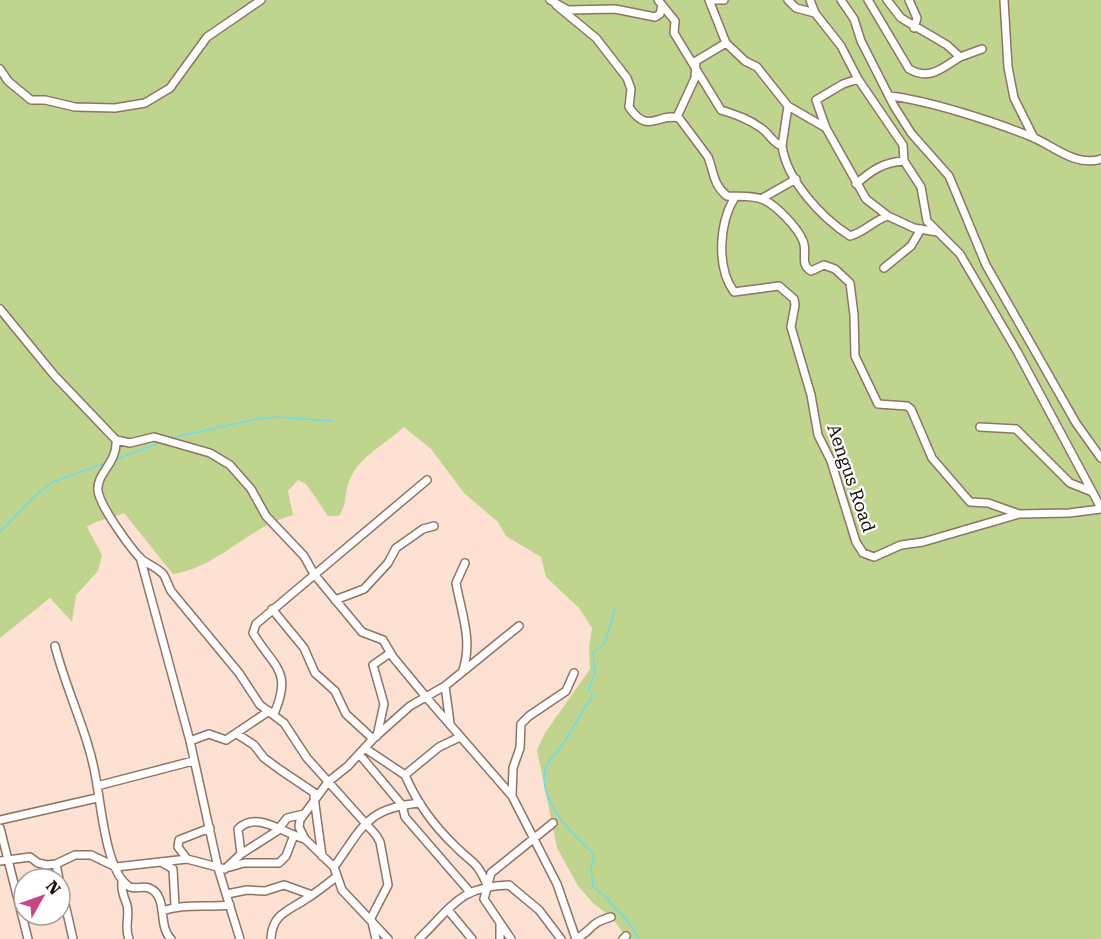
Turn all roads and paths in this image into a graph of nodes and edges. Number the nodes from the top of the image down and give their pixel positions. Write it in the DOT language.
graph roads {
  1 [pos="261,0"];
  2 [pos="709,0"];
  3 [pos="714,0"];
  4 [pos="724,0"];
  5 [pos="788,0"];
  6 [pos="810,0"];
  7 [pos="841,0"];
  8 [pos="868,0"];
  9 [pos="887,0"];
  10 [pos="909,0"];
  11 [pos="1004,0"];
  12 [pos="553,2"];
  13 [pos="660,2"];
  14 [pos="815,13"];
  15 [pos="915,28"];
  16 [pos="726,43"];
  17 [pos="982,49"];
  18 [pos="960,57"];
  19 [pos="0,69"];
  20 [pos="695,70"];
  21 [pos="858,80"];
  22 [pos="889,96"];
  23 [pos="788,106"];
  24 [pos="677,117"];
  25 [pos="826,128"];
  26 [pos="1035,138"];
  27 [pos="782,146"];
  28 [pos="904,161"];
  29 [pos="1099,162"];
  30 [pos="796,179"];
  31 [pos="856,184"];
  32 [pos="735,197"];
  33 [pos="761,199"];
  34 [pos="888,216"];
  35 [pos="921,230"];
  36 [pos="937,232"];
  37 [pos="884,268"];
  38 [pos="0,309"];
  39 [pos="980,427"];
  40 [pos="116,440"];
  41 [pos="1101,458"];
  42 [pos="427,480"];
  43 [pos="1090,490"];
  44 [pos="1101,508"];
  45 [pos="1019,514"];
  46 [pos="434,526"];
  47 [pos="140,557"];
  48 [pos="465,563"];
  49 [pos="314,574"];
  50 [pos="335,600"];
  51 [pos="272,609"];
  52 [pos="519,626"];
  53 [pos="55,646"];
  54 [pos="390,653"];
  55 [pos="463,672"];
  56 [pos="574,673"];
  57 [pos="445,686"];
  58 [pos="426,697"];
  59 [pos="272,712"];
  60 [pos="451,726"];
  61 [pos="237,734"];
  62 [pos="460,737"];
  63 [pos="375,738"];
  64 [pos="190,741"];
  65 [pos="366,749"];
  66 [pos="360,755"];
  67 [pos="193,761"];
  68 [pos="405,775"];
  69 [pos="328,782"];
  70 [pos="97,786"];
  71 [pos="315,796"];
  72 [pos="512,796"];
  73 [pos="97,798"];
  74 [pos="420,803"];
  75 [pos="402,805"];
  76 [pos="304,814"];
  77 [pos="0,820"];
  78 [pos="364,822"];
  79 [pos="553,823"];
  80 [pos="298,824"];
  81 [pos="0,828"];
  82 [pos="210,828"];
  83 [pos="278,829"];
  84 [pos="294,837"];
  85 [pos="533,837"];
  86 [pos="305,839"];
  87 [pos="241,854"];
  88 [pos="322,856"];
  89 [pos="187,859"];
  90 [pos="0,861"];
  91 [pos="9,861"];
  92 [pos="159,861"];
  93 [pos="56,864"];
  94 [pos="57,867"];
  95 [pos="116,867"];
  96 [pos="229,867"];
  97 [pos="334,867"];
  98 [pos="218,868"];
  99 [pos="336,877"];
  100 [pos="122,882"];
  101 [pos="487,885"];
  102 [pos="469,891"];
  103 [pos="227,894"];
  104 [pos="312,895"];
  105 [pos="230,905"];
  106 [pos="174,906"];
  107 [pos="448,910"];
  108 [pos="162,911"];
  109 [pos="611,917"];
  110 [pos="371,918"];
  111 [pos="500,923"];
  112 [pos="28,939"];
  113 [pos="129,939"];
  114 [pos="171,939"];
  115 [pos="240,939"];
  116 [pos="271,939"];
  117 [pos="376,939"];
  118 [pos="388,939"];
  119 [pos="419,939"];
  120 [pos="472,939"];
  121 [pos="500,939"];
  122 [pos="511,939"];
  123 [pos="561,939"];
  124 [pos="576,939"];
  1 -- 19 [label="street"];
  2 -- 16 [label="street"];
  3 -- 4 [label="street"];
  5 -- 14 [label="street"];
  6 -- 14 [label="street"];
  7 -- 22 [label="street"];
  8 -- 18 [label="street"];
  9 -- 15 [label="street"];
  10 -- 15 [label="street"];
  11 -- 26 [label="street"];
  12 -- 13 [label="street"];
  12 -- 24 [label="street"];
  13 -- 20 [label="street"];
  14 -- 21 [label="street, Aengus Road"];
  15 -- 18 [label="street"];
  16 -- 20 [label="street"];
  16 -- 23 [label="street"];
  17 -- 18 [label="street"];
  20 -- 24 [label="street"];
  20 -- 27 [label="street"];
  21 -- 25 [label="street"];
  21 -- 28 [label="street, Aengus Road"];
  22 -- 26 [label="street"];
  22 -- 41 [label="street"];
  23 -- 25 [label="street"];
  23 -- 27 [label="street"];
  24 -- 32 [label="street"];
  25 -- 31 [label="street"];
  26 -- 29 [label="street"];
  27 -- 30 [label="street"];
  28 -- 31 [label="street"];
  28 -- 36 [label="street, Aengus Road"];
  30 -- 33 [label="street"];
  30 -- 34 [label="street"];
  31 -- 34 [label="street"];
  32 -- 33 [label="street"];
  32 -- 45 [label="street, Aengus Road"];
  33 -- 45 [label="street"];
  34 -- 35 [label="street"];
  35 -- 36 [label="street"];
  35 -- 37 [label="street"];
  36 -- 43 [label="street, Aengus Road"];
  38 -- 40 [label="street"];
  39 -- 43 [label="street"];
  40 -- 47 [label="street"];
  40 -- 49 [label="street"];
  42 -- 49 [label="street"];
  43 -- 44 [label="street, Aengus Road"];
  44 -- 45 [label="street, Aengus Road"];
  46 -- 50 [label="street"];
  47 -- 59 [label="street"];
  47 -- 64 [label="street"];
  48 -- 55 [label="street"];
  49 -- 50 [label="street"];
  49 -- 51 [label="street"];
  50 -- 54 [label="street"];
  51 -- 59 [label="street"];
  51 -- 63 [label="street"];
  52 -- 55 [label="street"];
  53 -- 70 [label="street"];
  54 -- 58 [label="street"];
  54 -- 63 [label="street"];
  55 -- 57 [label="street"];
  56 -- 72 [label="street"];
  57 -- 58 [label="street"];
  57 -- 60 [label="street"];
  58 -- 60 [label="street"];
  58 -- 63 [label="street"];
  59 -- 61 [label="street"];
  59 -- 69 [label="street"];
  60 -- 62 [label="street"];
  61 -- 64 [label="street"];
  61 -- 71 [label="street"];
  62 -- 68 [label="street"];
  62 -- 72 [label="street"];
  63 -- 65 [label="street"];
  64 -- 67 [label="street"];
  65 -- 66 [label="street"];
  65 -- 68 [label="street"];
  66 -- 69 [label="street"];
  66 -- 75 [label="street"];
  67 -- 70 [label="street"];
  67 -- 82 [label="street"];
  68 -- 74 [label="street"];
  69 -- 71 [label="street"];
  69 -- 78 [label="street"];
  70 -- 73 [label="street"];
  71 -- 76 [label="street"];
  71 -- 88 [label="street"];
  72 -- 85 [label="street"];
  73 -- 77 [label="street"];
  73 -- 95 [label="street"];
  74 -- 75 [label="street"];
  74 -- 101 [label="street"];
  75 -- 78 [label="street"];
  75 -- 102 [label="street"];
  76 -- 80 [label="street"];
  76 -- 83 [label="street"];
  78 -- 97 [label="street"];
  78 -- 110 [label="street"];
  79 -- 85 [label="street"];
  80 -- 84 [label="street"];
  80 -- 86 [label="street"];
  81 -- 91 [label="street"];
  82 -- 89 [label="street"];
  82 -- 98 [label="street"];
  83 -- 84 [label="street"];
  83 -- 87 [label="street"];
  83 -- 87 [label="street"];
  84 -- 86 [label="street"];
  84 -- 96 [label="street"];
  85 -- 101 [label="street"];
  85 -- 124 [label="street"];
  86 -- 88 [label="street"];
  87 -- 96 [label="street"];
  88 -- 97 [label="street"];
  89 -- 92 [label="street"];
  89 -- 98 [label="street"];
  90 -- 91 [label="street"];
  91 -- 93 [label="street"];
  91 -- 112 [label="street"];
  92 -- 95 [label="street"];
  92 -- 106 [label="street"];
  93 -- 94 [label="street"];
  93 -- 95 [label="street"];
  95 -- 100 [label="street"];
  96 -- 98 [label="street"];
  97 -- 99 [label="street"];
  98 -- 103 [label="street"];
  99 -- 104 [label="street"];
  99 -- 110 [label="street"];
  100 -- 108 [label="street"];
  100 -- 113 [label="street"];
  101 -- 102 [label="street"];
  101 -- 111 [label="street"];
  101 -- 123 [label="street"];
  102 -- 107 [label="street"];
  103 -- 104 [label="street"];
  103 -- 105 [label="street"];
  104 -- 116 [label="street"];
  105 -- 106 [label="street"];
  105 -- 115 [label="street"];
  106 -- 108 [label="street"];
  107 -- 119 [label="street"];
  107 -- 120 [label="street"];
  108 -- 114 [label="street"];
  109 -- 124 [label="street"];
  110 -- 117 [label="street"];
  110 -- 118 [label="street"];
  111 -- 121 [label="street"];
  111 -- 122 [label="street"];
}
